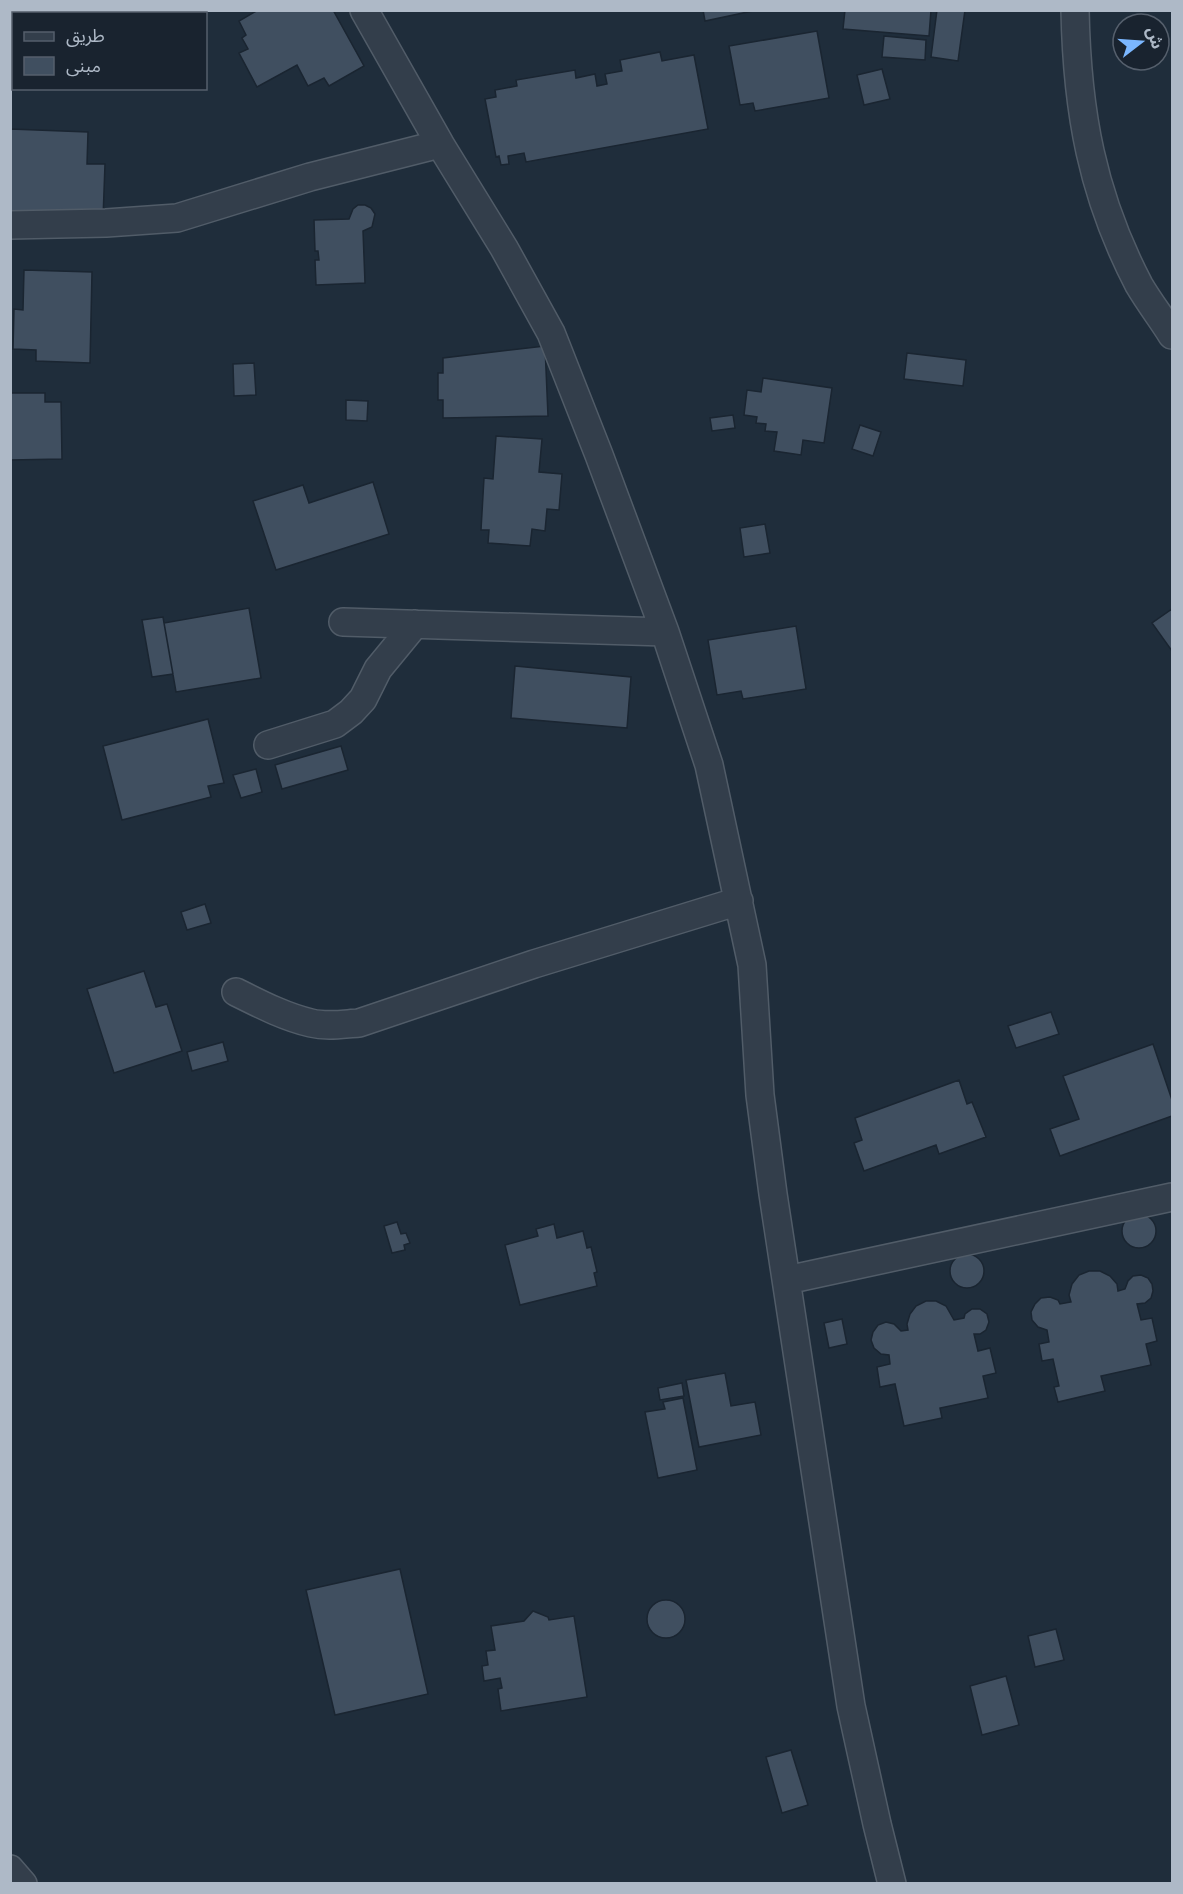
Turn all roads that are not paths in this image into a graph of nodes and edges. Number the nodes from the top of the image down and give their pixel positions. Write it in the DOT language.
graph roads {
  1 [pos="364,10"];
  2 [pos="1075,10"];
  3 [pos="440,144"];
  4 [pos="10,225"];
  5 [pos="1173,335"];
  6 [pos="343,622"];
  7 [pos="415,624"];
  8 [pos="665,632"];
  9 [pos="268,745"];
  10 [pos="739,901"];
  11 [pos="236,992"];
  12 [pos="1173,1197"];
  13 [pos="787,1280"];
  14 [pos="10,1869"];
  15 [pos="23,1884"];
  16 [pos="892,1884"];
  1 -- 3 [label="street"];
  2 -- 5 [label="street"];
  3 -- 4 [label="street"];
  3 -- 8 [label="street"];
  6 -- 7 [label="street"];
  7 -- 8 [label="street"];
  7 -- 9 [label="street"];
  8 -- 10 [label="street"];
  10 -- 11 [label="street"];
  10 -- 13 [label="street"];
  12 -- 13 [label="street"];
  13 -- 16 [label="street"];
  14 -- 15 [label="street"];
}
